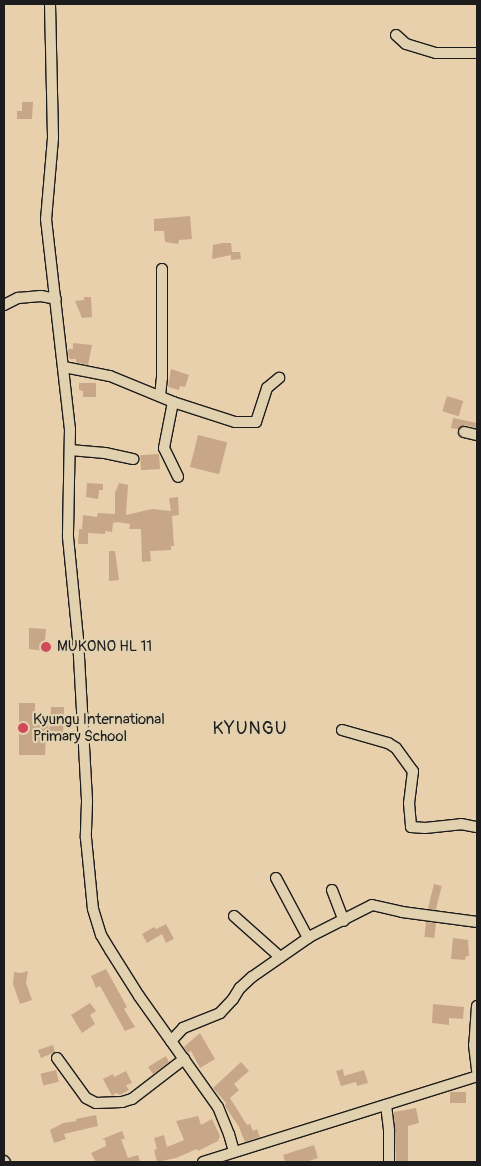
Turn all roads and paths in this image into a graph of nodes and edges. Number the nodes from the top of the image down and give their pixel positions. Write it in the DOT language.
graph roads {
  1 [pos="50,4"];
  2 [pos="396,35"];
  3 [pos="477,54"];
  4 [pos="162,269"];
  5 [pos="56,300"];
  6 [pos="4,304"];
  7 [pos="64,367"];
  8 [pos="279,378"];
  9 [pos="160,396"];
  10 [pos="173,402"];
  11 [pos="464,432"];
  12 [pos="477,435"];
  13 [pos="70,450"];
  14 [pos="133,459"];
  15 [pos="178,477"];
  16 [pos="342,730"];
  17 [pos="477,827"];
  18 [pos="276,878"];
  19 [pos="332,890"];
  20 [pos="234,916"];
  21 [pos="344,921"];
  22 [pos="477,922"];
  23 [pos="308,938"];
  24 [pos="280,957"];
  25 [pos="477,1006"];
  26 [pos="171,1041"];
  27 [pos="58,1058"];
  28 [pos="184,1059"];
  29 [pos="477,1071"];
  30 [pos="477,1076"];
  31 [pos="386,1105"];
  32 [pos="234,1151"];
  33 [pos="203,1162"];
  34 [pos="389,1162"];
  1 -- 5 [label="street"];
  2 -- 3 [label="street"];
  4 -- 9 [label="street"];
  5 -- 6 [label="street"];
  5 -- 7 [label="street"];
  7 -- 9 [label="street"];
  7 -- 13 [label="street"];
  8 -- 10 [label="street"];
  9 -- 10 [label="street"];
  10 -- 15 [label="street"];
  11 -- 12 [label="street"];
  13 -- 14 [label="street"];
  13 -- 26 [label="street"];
  16 -- 17 [label="street"];
  18 -- 23 [label="street"];
  19 -- 21 [label="street"];
  20 -- 24 [label="street"];
  21 -- 22 [label="street"];
  21 -- 23 [label="street"];
  23 -- 24 [label="street"];
  24 -- 26 [label="street"];
  25 -- 29 [label="street"];
  26 -- 28 [label="street"];
  27 -- 28 [label="street"];
  28 -- 32 [label="street"];
  30 -- 31 [label="street"];
  31 -- 32 [label="street"];
  31 -- 34 [label="street"];
  32 -- 33 [label="street"];
}
